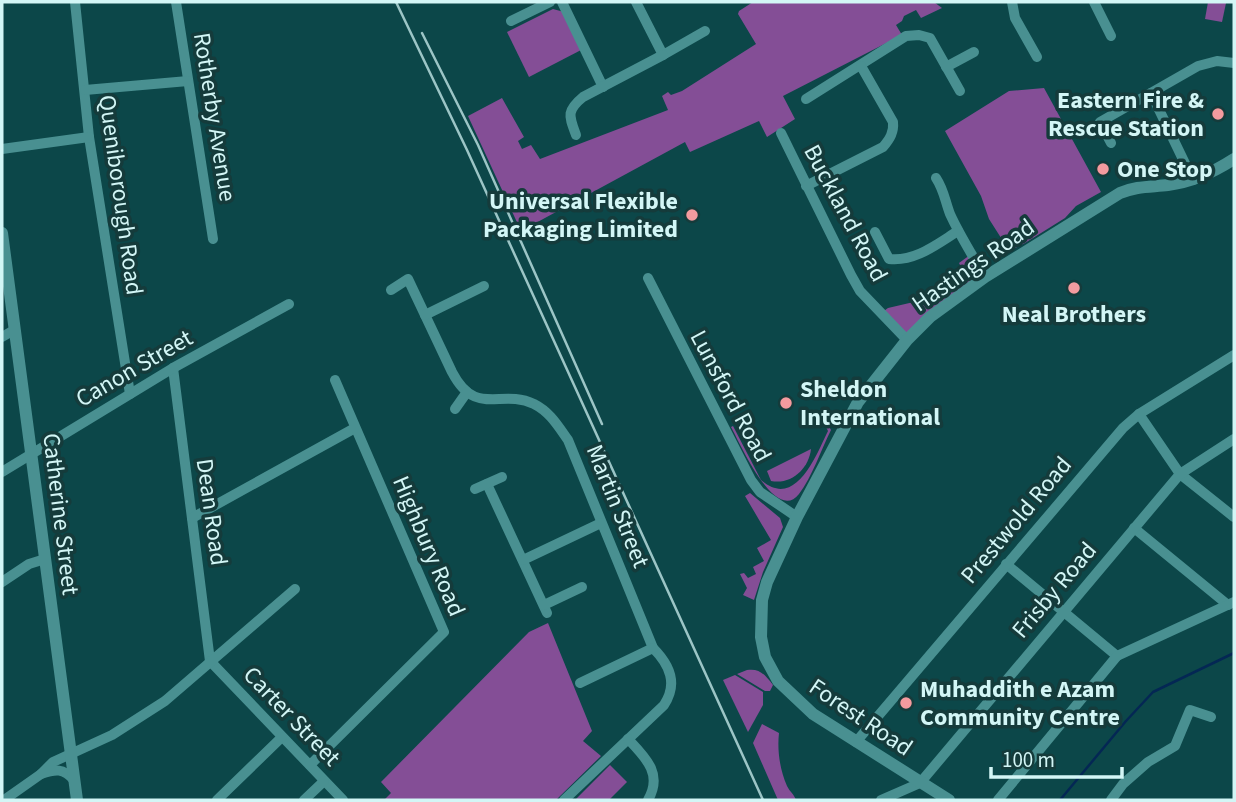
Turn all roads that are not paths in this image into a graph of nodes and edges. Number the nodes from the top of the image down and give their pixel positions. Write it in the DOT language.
graph roads {
  1 [pos="75,2"];
  2 [pos="176,2"];
  3 [pos="550,2"];
  4 [pos="562,2"];
  5 [pos="636,2"];
  6 [pos="1012,2"];
  7 [pos="1094,2"];
  8 [pos="511,21"];
  9 [pos="705,31"];
  10 [pos="1111,36"];
  11 [pos="974,52"];
  12 [pos="663,55"];
  13 [pos="1037,57"];
  14 [pos="1234,63"];
  15 [pos="861,66"];
  16 [pos="946,67"];
  17 [pos="188,81"];
  18 [pos="603,87"];
  19 [pos="85,90"];
  20 [pos="960,91"];
  21 [pos="1152,93"];
  22 [pos="806,99"];
  23 [pos="781,133"];
  24 [pos="576,135"];
  25 [pos="89,137"];
  26 [pos="1111,143"];
  27 [pos="2,149"];
  28 [pos="1234,159"];
  29 [pos="936,178"];
  30 [pos="1193,180"];
  31 [pos="806,186"];
  32 [pos="958,231"];
  33 [pos="875,232"];
  34 [pos="2,233"];
  35 [pos="213,239"];
  36 [pos="4,264"];
  37 [pos="985,277"];
  38 [pos="648,278"];
  39 [pos="484,286"];
  40 [pos="391,290"];
  41 [pos="289,304"];
  42 [pos="425,314"];
  43 [pos="15,330"];
  44 [pos="2,337"];
  45 [pos="907,340"];
  46 [pos="1234,355"];
  47 [pos="173,368"];
  48 [pos="335,380"];
  49 [pos="467,393"];
  50 [pos="130,394"];
  51 [pos="455,409"];
  52 [pos="1139,414"];
  53 [pos="355,428"];
  54 [pos="1234,439"];
  55 [pos="32,453"];
  56 [pos="2,472"];
  57 [pos="1180,474"];
  58 [pos="502,477"];
  59 [pos="487,484"];
  60 [pos="475,489"];
  61 [pos="797,517"];
  62 [pos="1234,517"];
  63 [pos="192,518"];
  64 [pos="601,523"];
  65 [pos="1134,528"];
  66 [pos="45,559"];
  67 [pos="523,559"];
  68 [pos="1006,564"];
  69 [pos="2,582"];
  70 [pos="582,587"];
  71 [pos="295,589"];
  72 [pos="1231,604"];
  73 [pos="1063,612"];
  74 [pos="653,648"];
  75 [pos="764,655"];
  76 [pos="1117,656"];
  77 [pos="210,661"];
  78 [pos="580,683"];
  79 [pos="1211,717"];
  80 [pos="282,737"];
  81 [pos="628,739"];
  82 [pos="856,741"];
  83 [pos="70,755"];
  84 [pos="310,765"];
  85 [pos="41,774"];
  86 [pos="74,780"];
  87 [pos="324,781"];
  88 [pos="920,783"];
  89 [pos="4,800"];
  90 [pos="77,800"];
  91 [pos="217,800"];
  92 [pos="304,800"];
  93 [pos="342,800"];
  94 [pos="564,800"];
  95 [pos="648,800"];
  96 [pos="881,800"];
  97 [pos="949,800"];
  98 [pos="998,800"];
  99 [pos="1111,800"];
  1 -- 19 [label="street, Queniborough Road"];
  2 -- 17 [label="street, Rotherby Avenue"];
  3 -- 8 [label="street"];
  4 -- 18 [label="street"];
  5 -- 12 [label="street"];
  6 -- 13 [label="street"];
  7 -- 10 [label="street"];
  9 -- 12 [label="street"];
  11 -- 16 [label="street"];
  12 -- 18 [label="street"];
  14 -- 21 [label="street"];
  15 -- 16 [label="street"];
  15 -- 22 [label="street"];
  15 -- 31 [label="street"];
  16 -- 20 [label="street"];
  17 -- 19 [label="street"];
  17 -- 35 [label="street, Rotherby Avenue"];
  18 -- 24 [label="street"];
  19 -- 25 [label="street, Queniborough Road"];
  21 -- 26 [label="street"];
  21 -- 30 [label="street"];
  23 -- 31 [label="street, Buckland Road"];
  25 -- 27 [label="street"];
  25 -- 50 [label="street, Queniborough Road"];
  28 -- 30 [label="street, Hastings Road"];
  29 -- 32 [label="street"];
  30 -- 37 [label="street, Hastings Road"];
  31 -- 45 [label="street, Buckland Road"];
  32 -- 33 [label="street"];
  32 -- 37 [label="street"];
  34 -- 36 [label="street, Catherine Street"];
  36 -- 43 [label="street, Catherine Street"];
  37 -- 45 [label="street, Hastings Road"];
  38 -- 61 [label="street, Lunsford Road"];
  39 -- 42 [label="street"];
  40 -- 42 [label="street"];
  41 -- 47 [label="street, Canon Street"];
  42 -- 49 [label="street"];
  43 -- 44 [label="street"];
  43 -- 55 [label="street, Catherine Street"];
  45 -- 61 [label="street, Hastings Road"];
  46 -- 52 [label="street, Prestwold Road"];
  47 -- 50 [label="street, Canon Street"];
  47 -- 63 [label="street, Dean Road"];
  48 -- 53 [label="street, Highbury Road"];
  49 -- 51 [label="street"];
  49 -- 64 [label="street, Martin Street"];
  50 -- 55 [label="street, Canon Street"];
  52 -- 57 [label="street"];
  52 -- 68 [label="street, Prestwold Road"];
  53 -- 63 [label="street"];
  53 -- 84 [label="street, Highbury Road"];
  54 -- 57 [label="street, Frisby Road"];
  55 -- 56 [label="street, Canon Street"];
  55 -- 66 [label="street, Catherine Street"];
  57 -- 62 [label="street"];
  57 -- 65 [label="street, Frisby Road"];
  58 -- 59 [label="street"];
  59 -- 60 [label="street"];
  59 -- 67 [label="street"];
  61 -- 75 [label="street, Hastings Road"];
  63 -- 77 [label="street, Dean Road"];
  64 -- 67 [label="street"];
  64 -- 74 [label="street, Martin Street"];
  65 -- 72 [label="street"];
  65 -- 73 [label="street, Frisby Road"];
  66 -- 69 [label="street"];
  66 -- 83 [label="street, Catherine Street"];
  67 -- 70 [label="street"];
  68 -- 73 [label="street"];
  68 -- 82 [label="street, Prestwold Road"];
  71 -- 77 [label="street"];
  72 -- 76 [label="street"];
  73 -- 76 [label="street"];
  73 -- 88 [label="street, Frisby Road"];
  74 -- 78 [label="street"];
  74 -- 81 [label="street, Martin Street"];
  75 -- 82 [label="street, Forest Road"];
  76 -- 98 [label="street"];
  77 -- 80 [label="street, Carter Street"];
  77 -- 83 [label="street"];
  79 -- 99 [label="street"];
  80 -- 84 [label="street, Carter Street"];
  80 -- 91 [label="street"];
  81 -- 94 [label="street, Martin Street"];
  81 -- 95 [label="street"];
  82 -- 88 [label="street, Forest Road"];
  83 -- 85 [label="street"];
  83 -- 86 [label="street, Catherine Street"];
  84 -- 87 [label="street, Carter Street"];
  85 -- 86 [label="street"];
  85 -- 89 [label="street"];
  86 -- 90 [label="street, Catherine Street"];
  87 -- 92 [label="street"];
  87 -- 93 [label="street, Carter Street"];
  88 -- 96 [label="street"];
  88 -- 97 [label="street, Forest Road"];
}
